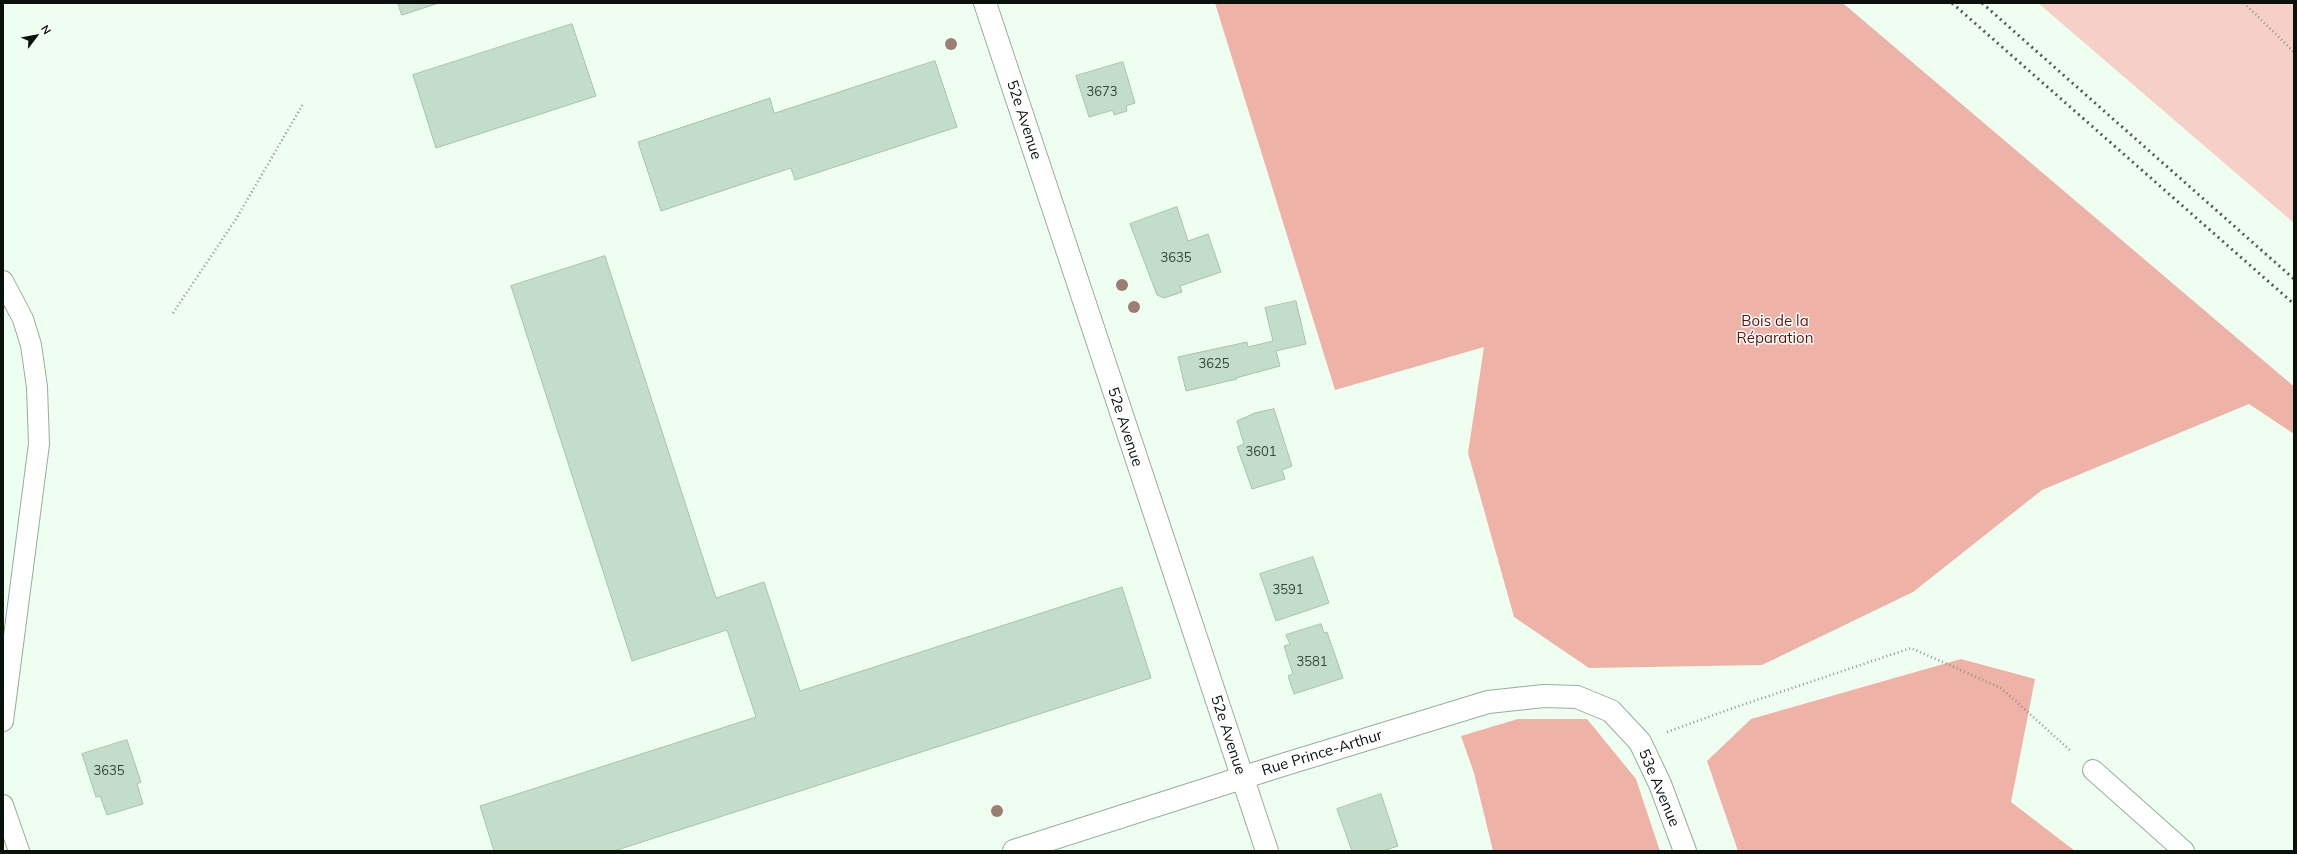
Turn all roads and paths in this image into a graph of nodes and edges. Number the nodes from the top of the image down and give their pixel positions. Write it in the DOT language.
graph roads {
  1 [pos="985,3"];
  2 [pos="2244,3"];
  3 [pos="2294,52"];
  4 [pos="303,104"];
  5 [pos="3,281"];
  6 [pos="173,313"];
  7 [pos="1611,711"];
  8 [pos="3,721"];
  9 [pos="1640,742"];
  10 [pos="2093,770"];
  11 [pos="1242,778"];
  12 [pos="3,805"];
  13 [pos="19,851"];
  14 [pos="1014,851"];
  15 [pos="1267,851"];
  16 [pos="1685,851"];
  17 [pos="2184,851"];
  1 -- 11 [label="street, 52e Avenue"];
  2 -- 3 [label="path"];
  4 -- 6 [label="path"];
  5 -- 8 [label="lane"];
  7 -- 9 [label="street, 53e Avenue"];
  7 -- 11 [label="street, Rue Prince-Arthur"];
  9 -- 10 [label="path"];
  9 -- 16 [label="street, 53e Avenue"];
  10 -- 17 [label="lane"];
  11 -- 14 [label="street, Rue Prince-Arthur"];
  11 -- 15 [label="street, 52e Avenue"];
  12 -- 13 [label="lane"];
}
